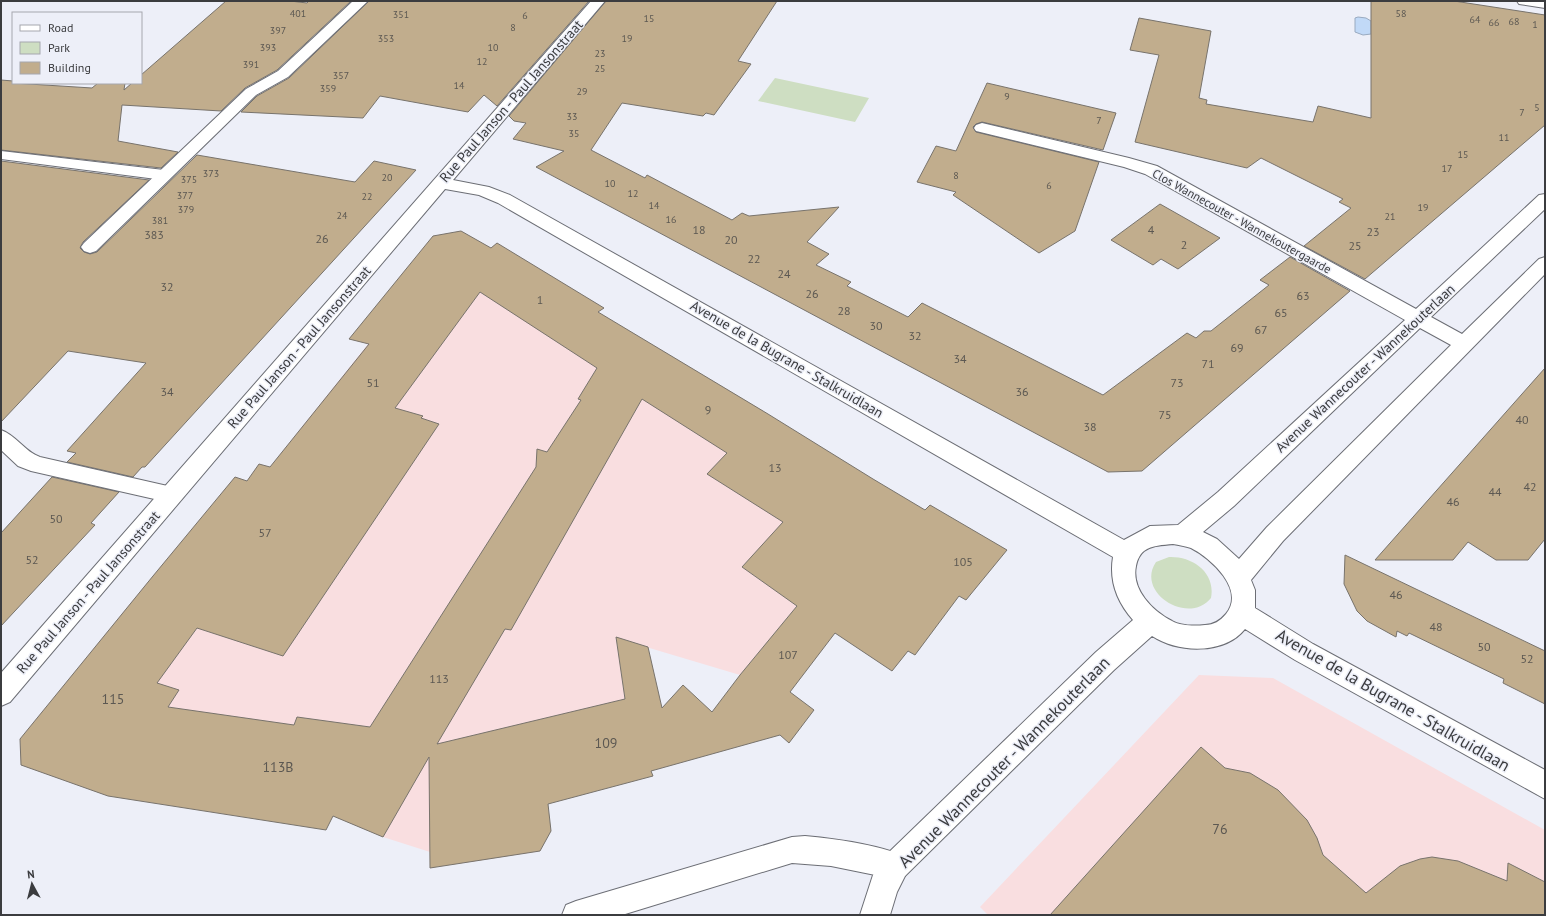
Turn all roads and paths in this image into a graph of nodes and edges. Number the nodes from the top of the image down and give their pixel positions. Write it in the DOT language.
graph roads {
  1 [pos="361,1"];
  2 [pos="598,1"];
  3 [pos="1524,1"];
  4 [pos="1545,4"];
  5 [pos="982,128"];
  6 [pos="1,155"];
  7 [pos="164,176"];
  8 [pos="440,183"];
  9 [pos="1545,199"];
  10 [pos="90,247"];
  11 [pos="1545,263"];
  12 [pos="1418,318"];
  13 [pos="1464,344"];
  14 [pos="1,438"];
  15 [pos="172,495"];
  16 [pos="1183,535"];
  17 [pos="1127,553"];
  18 [pos="1238,577"];
  19 [pos="1241,613"];
  20 [pos="1150,620"];
  21 [pos="1,693"];
  22 [pos="1545,785"];
  23 [pos="895,866"];
  24 [pos="576,915"];
  25 [pos="875,915"];
  1 -- 7 [label="street"];
  2 -- 8 [label="street, Rue Paul Janson - Paul Jansonstraat"];
  3 -- 4 [label="street"];
  5 -- 12 [label="street, Clos Wannecouter - Wannekoutergaarde"];
  6 -- 7 [label="lane"];
  7 -- 10 [label="street"];
  8 -- 15 [label="street, Rue Paul Janson - Paul Jansonstraat"];
  8 -- 17 [label="street, Avenue de la Bugrane - Stalkruidlaan"];
  9 -- 12 [label="street, Avenue Wannecouter - Wannekouterlaan"];
  11 -- 13 [label="street"];
  12 -- 13 [label="street, Clos Wannecouter - Wannekoutergaarde"];
  12 -- 16 [label="street, Avenue Wannecouter - Wannekouterlaan"];
  13 -- 18 [label="street"];
  14 -- 15 [label="lane"];
  15 -- 21 [label="street, Rue Paul Janson - Paul Jansonstraat"];
  16 -- 17 [label="street"];
  16 -- 18 [label="street"];
  17 -- 20 [label="street"];
  18 -- 19 [label="street"];
  19 -- 20 [label="street"];
  19 -- 22 [label="street, Avenue de la Bugrane - Stalkruidlaan"];
  20 -- 23 [label="street, Avenue Wannecouter - Wannekouterlaan"];
  23 -- 24 [label="lane"];
  23 -- 25 [label="street, Avenue Wannecouter - Wannekouterlaan"];
}
